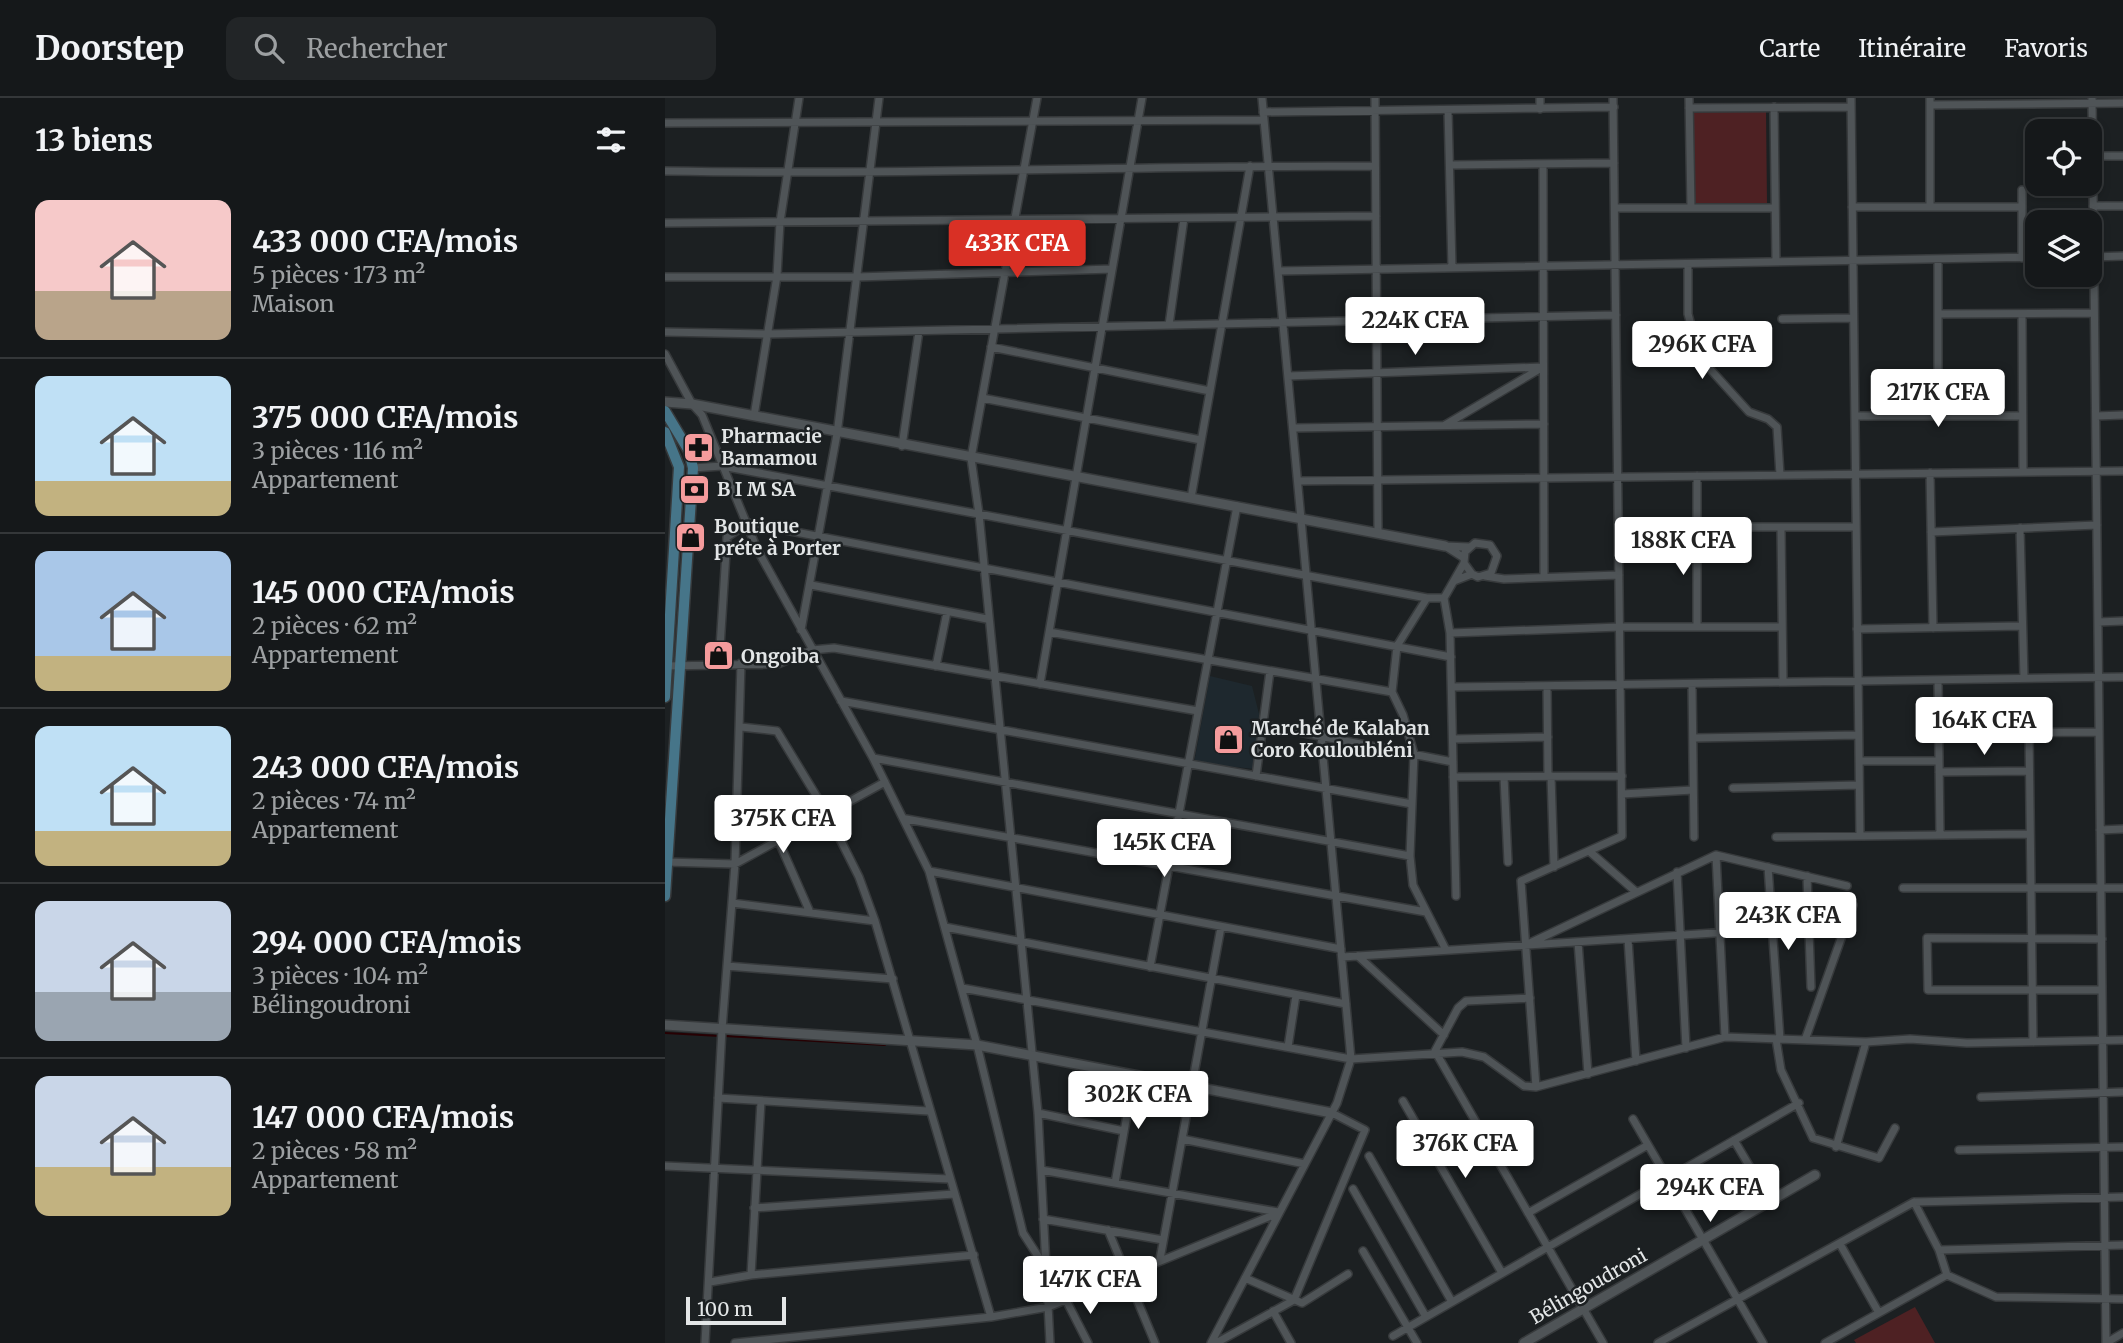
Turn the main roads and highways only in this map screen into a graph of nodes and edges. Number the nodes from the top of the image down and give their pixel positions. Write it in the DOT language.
graph roads {
  1 [pos="665,411"];
  2 [pos="665,432"];
  3 [pos="666,667"];
  4 [pos="665,696"];
  5 [pos="666,862"];
  6 [pos="665,896"];
  1 -- 5 [label="main road"];
  2 -- 3 [label="main road"];
  3 -- 4 [label="main road"];
  5 -- 6 [label="main road"];
}
